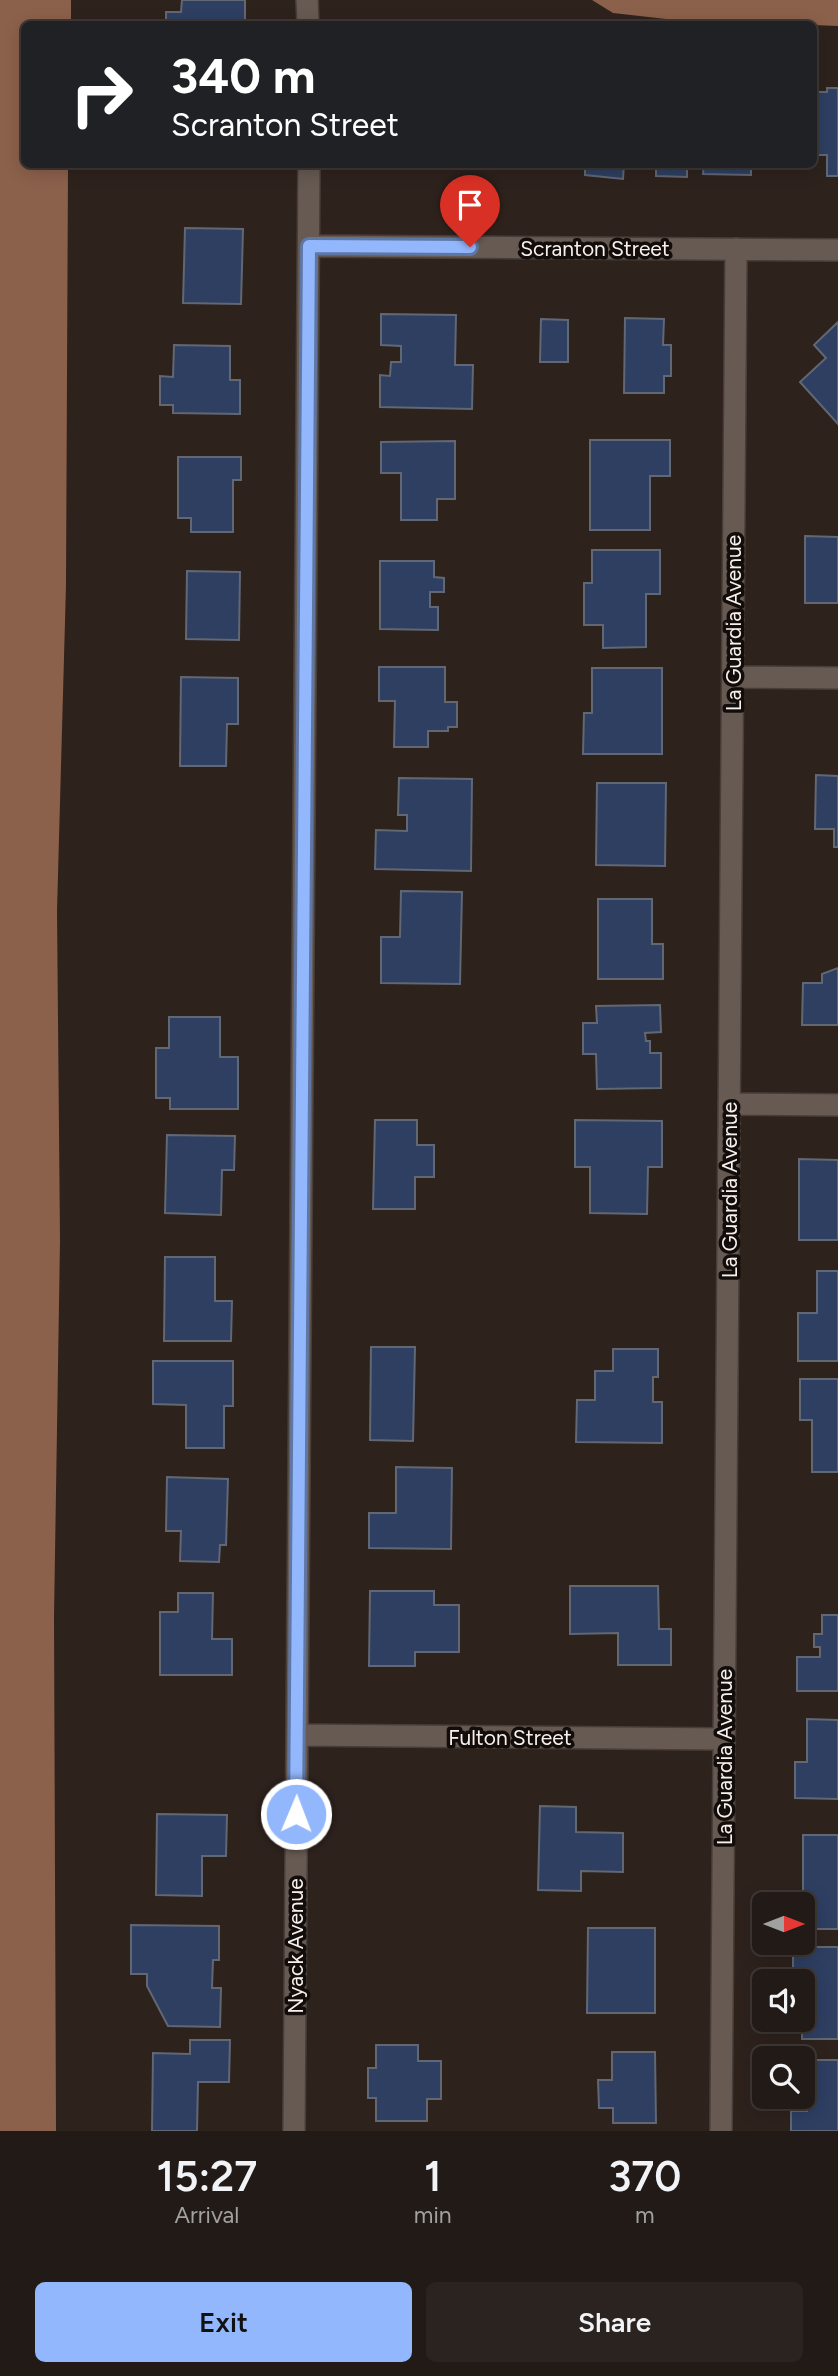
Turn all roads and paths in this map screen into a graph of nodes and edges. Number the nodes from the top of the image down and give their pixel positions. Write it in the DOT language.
graph roads {
  1 [pos="307,0"];
  2 [pos="308,21"];
  3 [pos="309,168"];
  4 [pos="309,246"];
  5 [pos="736,249"];
  6 [pos="838,250"];
  7 [pos="733,677"];
  8 [pos="838,678"];
  9 [pos="729,1104"];
  10 [pos="838,1105"];
  11 [pos="297,1735"];
  12 [pos="724,1739"];
  13 [pos="293,2131"];
  14 [pos="721,2131"];
  1 -- 2 [label="street"];
  3 -- 4 [label="street, Nyack Avenue"];
  4 -- 5 [label="street, Scranton Street"];
  4 -- 11 [label="street, Nyack Avenue"];
  5 -- 6 [label="street, Scranton Street"];
  5 -- 7 [label="street, La Guardia Avenue"];
  7 -- 8 [label="street"];
  7 -- 9 [label="street, La Guardia Avenue"];
  9 -- 10 [label="street"];
  9 -- 12 [label="street, La Guardia Avenue"];
  11 -- 12 [label="street, Fulton Street"];
  11 -- 13 [label="street, Nyack Avenue"];
  12 -- 14 [label="street, La Guardia Avenue"];
}
